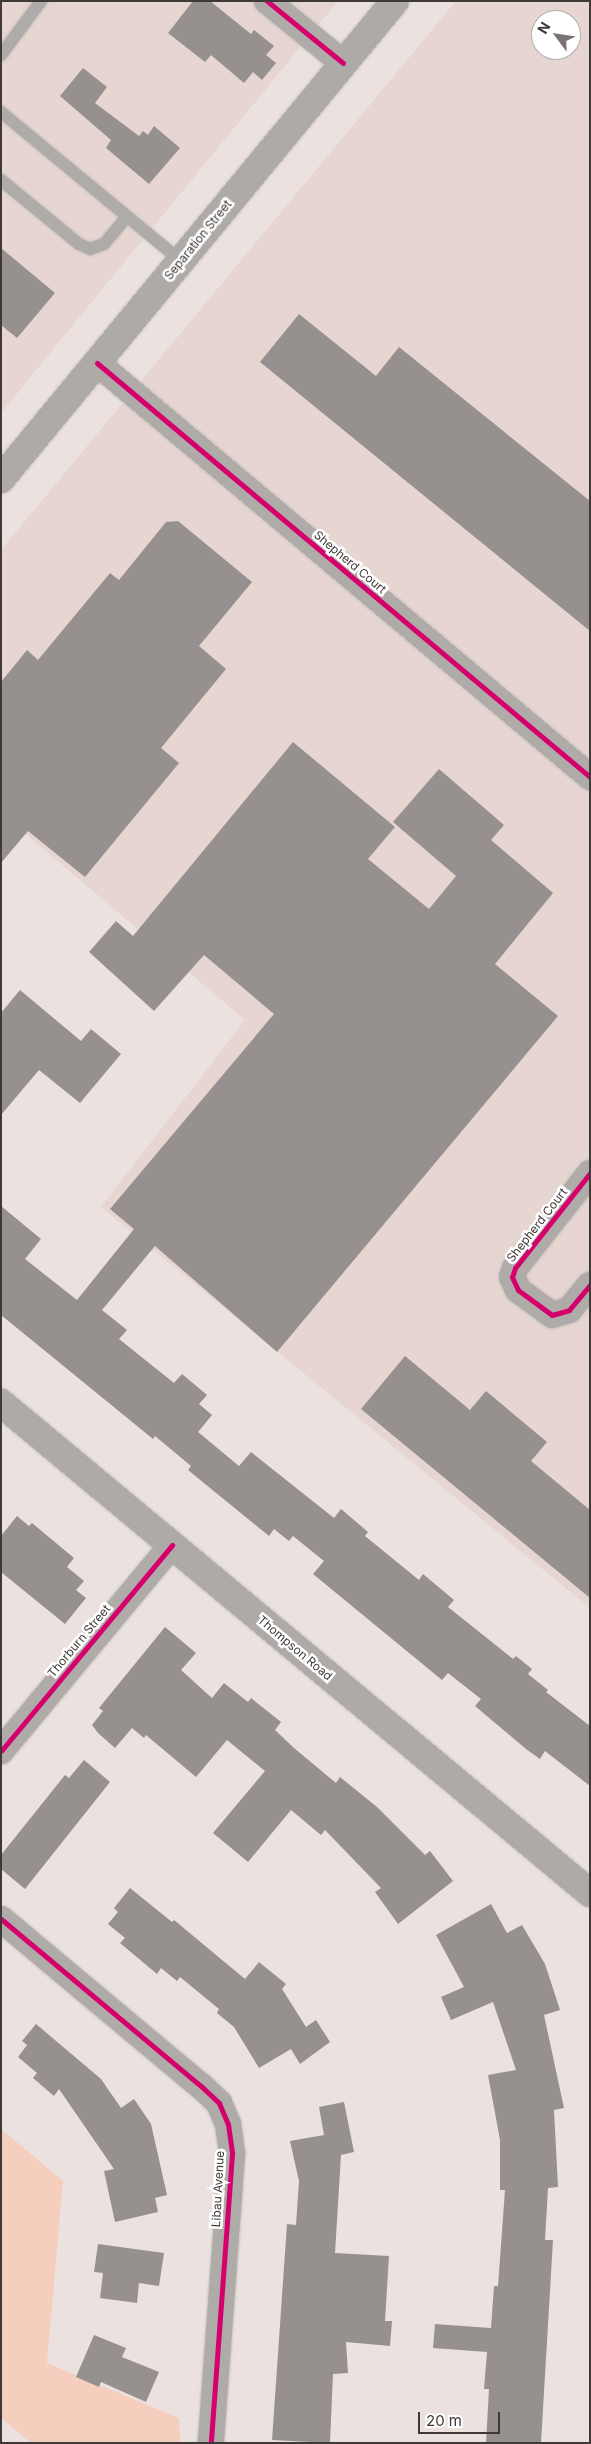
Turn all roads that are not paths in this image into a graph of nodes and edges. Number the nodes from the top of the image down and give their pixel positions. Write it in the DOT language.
graph roads {
  1 [pos="41,1"];
  2 [pos="267,1"];
  3 [pos="396,1"];
  4 [pos="1,55"];
  5 [pos="343,63"];
  6 [pos="1,112"];
  7 [pos="1,180"];
  8 [pos="127,217"];
  9 [pos="181,261"];
  10 [pos="97,363"];
  11 [pos="1,479"];
  12 [pos="590,777"];
  13 [pos="590,1173"];
  14 [pos="590,1285"];
  15 [pos="1,1402"];
  16 [pos="172,1545"];
  17 [pos="1,1751"];
  18 [pos="590,1893"];
  19 [pos="1,1919"];
  20 [pos="212,2443"];
  1 -- 4 [label="lane"];
  2 -- 5 [label="street"];
  3 -- 5 [label="main road, Separation Street"];
  5 -- 9 [label="main road, Separation Street"];
  6 -- 8 [label="lane"];
  7 -- 8 [label="lane"];
  8 -- 9 [label="lane"];
  9 -- 10 [label="main road, Separation Street"];
  10 -- 11 [label="main road, Separation Street"];
  10 -- 12 [label="street, Shepherd Court"];
  13 -- 14 [label="street, Shepherd Court"];
  15 -- 16 [label="main road, Thompson Road"];
  16 -- 17 [label="street, Thorburn Street"];
  16 -- 18 [label="main road, Thompson Road"];
  19 -- 20 [label="street, Libau Avenue"];
}
